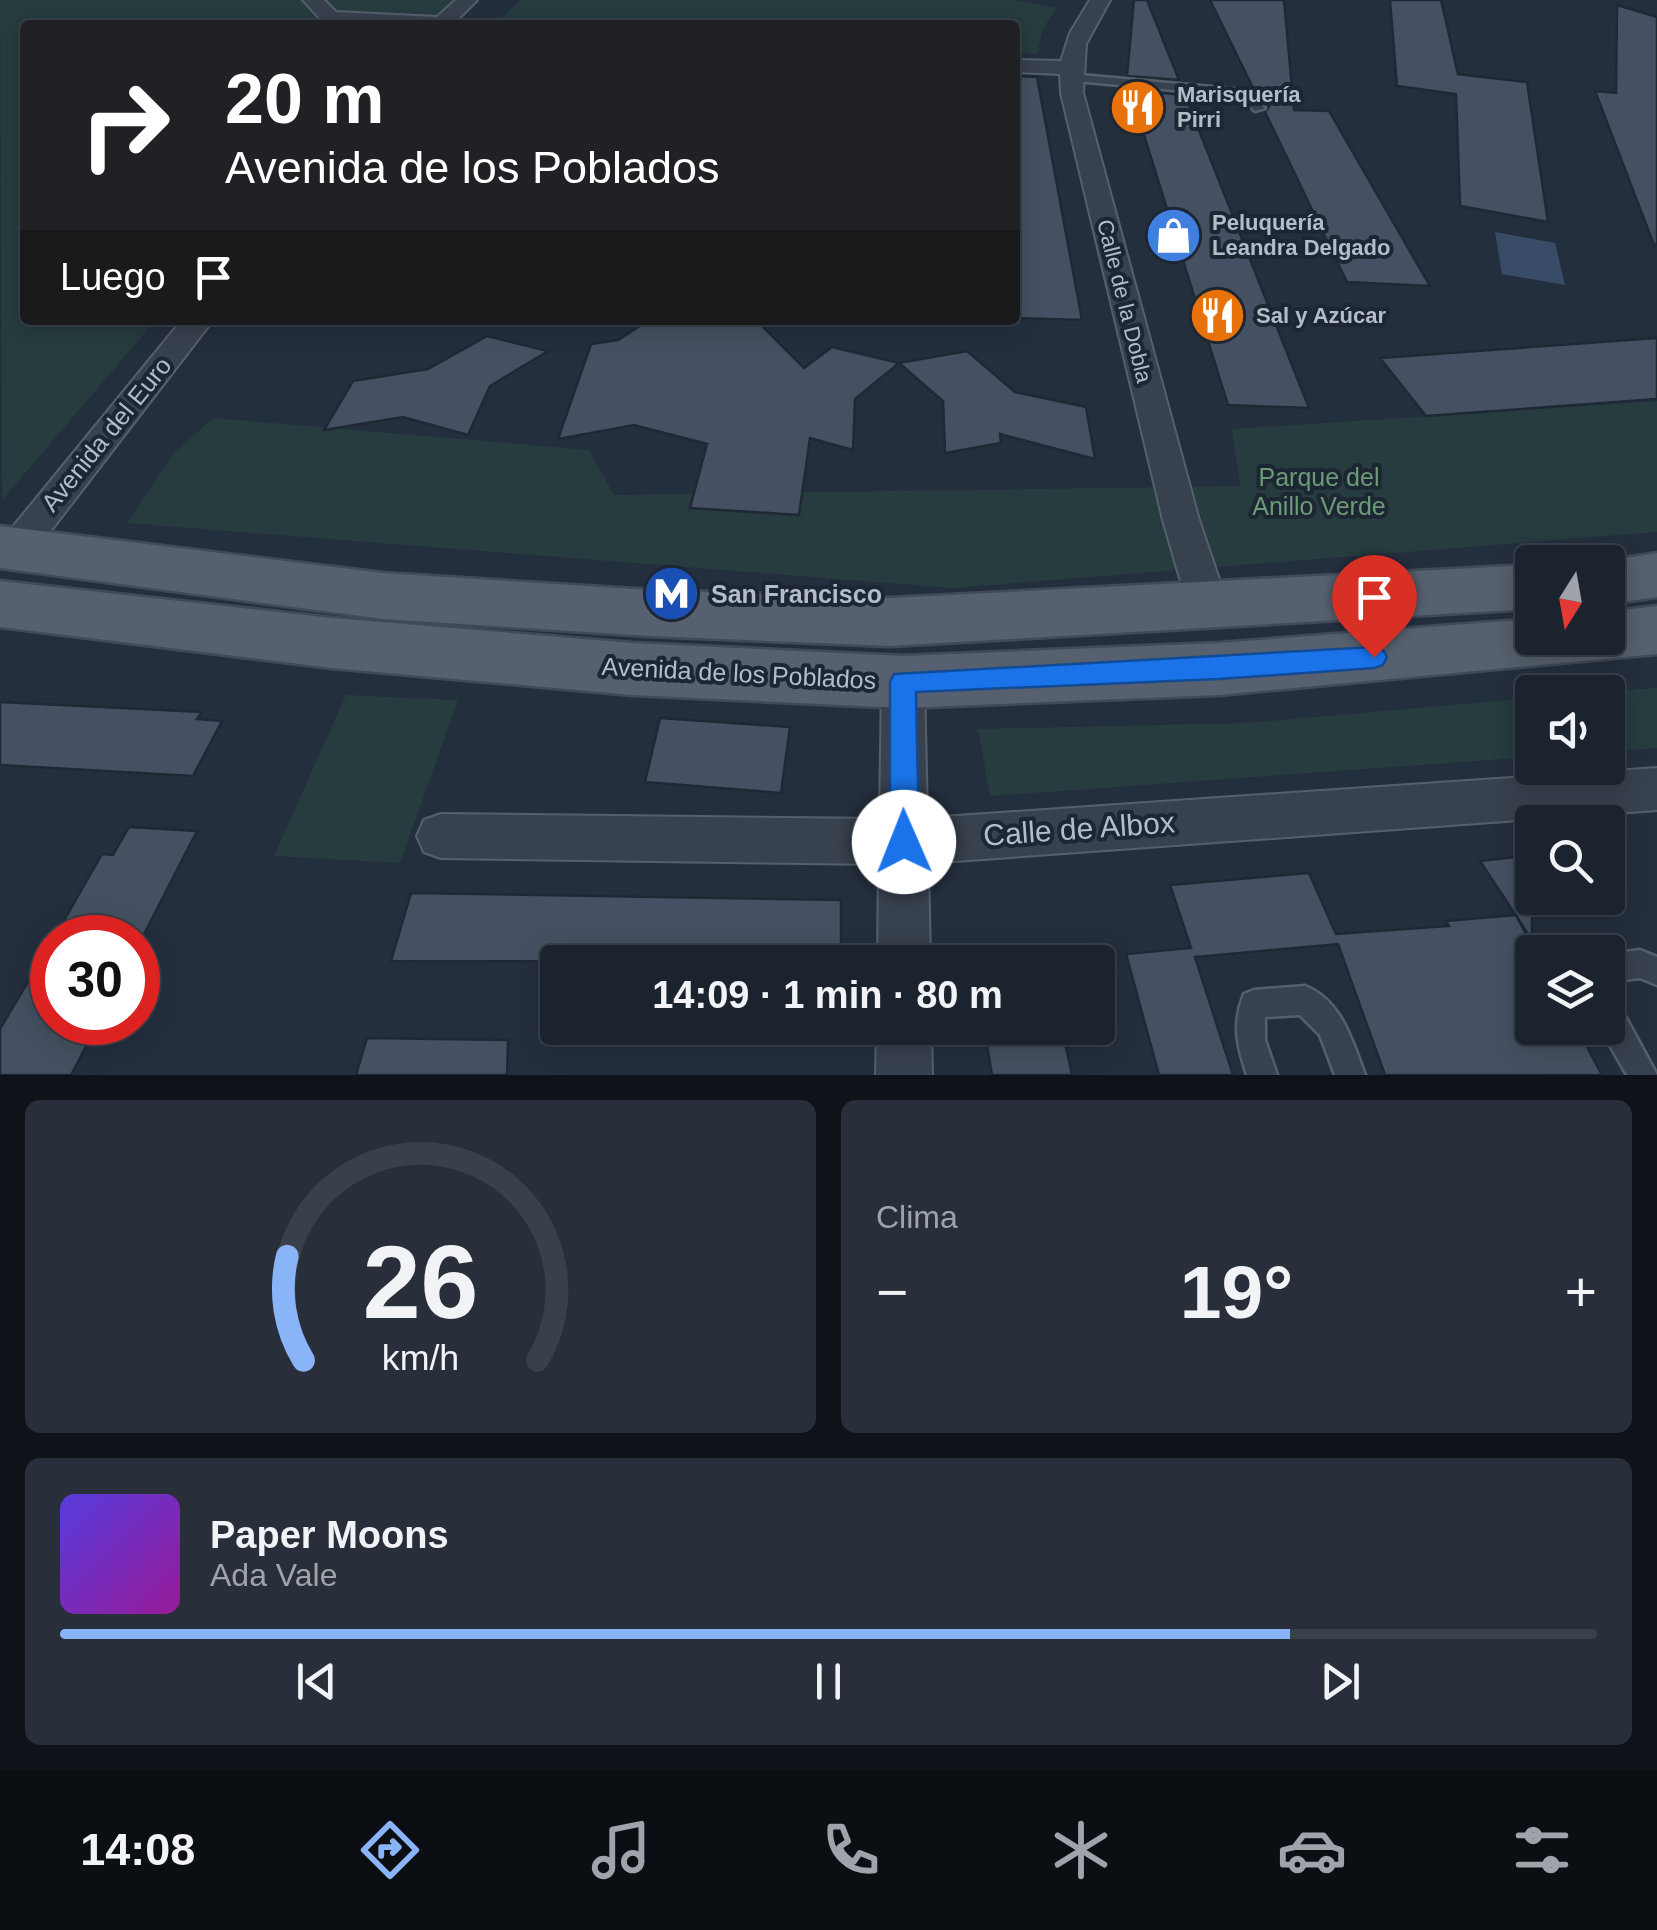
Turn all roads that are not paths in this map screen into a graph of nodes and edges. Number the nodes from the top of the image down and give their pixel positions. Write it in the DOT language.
graph roads {
  1 [pos="313,0"];
  2 [pos="468,0"];
  3 [pos="1096,0"];
  4 [pos="367,20"];
  5 [pos="446,20"];
  6 [pos="1020,67"];
  7 [pos="1069,73"];
  8 [pos="1259,108"];
  9 [pos="194,325"];
  10 [pos="5,566"];
  11 [pos="1657,575"];
  12 [pos="1625,580"];
  13 [pos="1515,588"];
  14 [pos="1208,606"];
  15 [pos="1657,630"];
  16 [pos="1625,634"];
  17 [pos="1515,645"];
  18 [pos="903,682"];
  19 [pos="1657,789"];
  20 [pos="440,836"];
  21 [pos="904,842"];
  22 [pos="904,945"];
  23 [pos="1625,966"];
  24 [pos="1657,971"];
  25 [pos="1625,1042"];
  26 [pos="904,1045"];
  27 [pos="904,1075"];
  28 [pos="1262,1075"];
  29 [pos="1350,1075"];
  30 [pos="1644,1075"];
  1 -- 4 [label="street"];
  2 -- 5 [label="street"];
  3 -- 7 [label="street"];
  6 -- 7 [label="street"];
  7 -- 8 [label="lane"];
  7 -- 14 [label="street, Calle de la Dobla"];
  9 -- 10 [label="street, Avenida del Euro"];
  10 -- 14 [label="main road"];
  10 -- 18 [label="main road, Avenida de los Poblados"];
  11 -- 12 [label="main road"];
  13 -- 14 [label="main road"];
  15 -- 16 [label="main road"];
  17 -- 18 [label="main road, Avenida de los Poblados"];
  18 -- 21 [label="street"];
  19 -- 21 [label="street, Calle de Albox"];
  20 -- 21 [label="street, Calle de Albox"];
  21 -- 22 [label="street"];
  23 -- 24 [label="lane"];
  25 -- 30 [label="lane"];
  26 -- 27 [label="street"];
  28 -- 29 [label="lane"];
}
